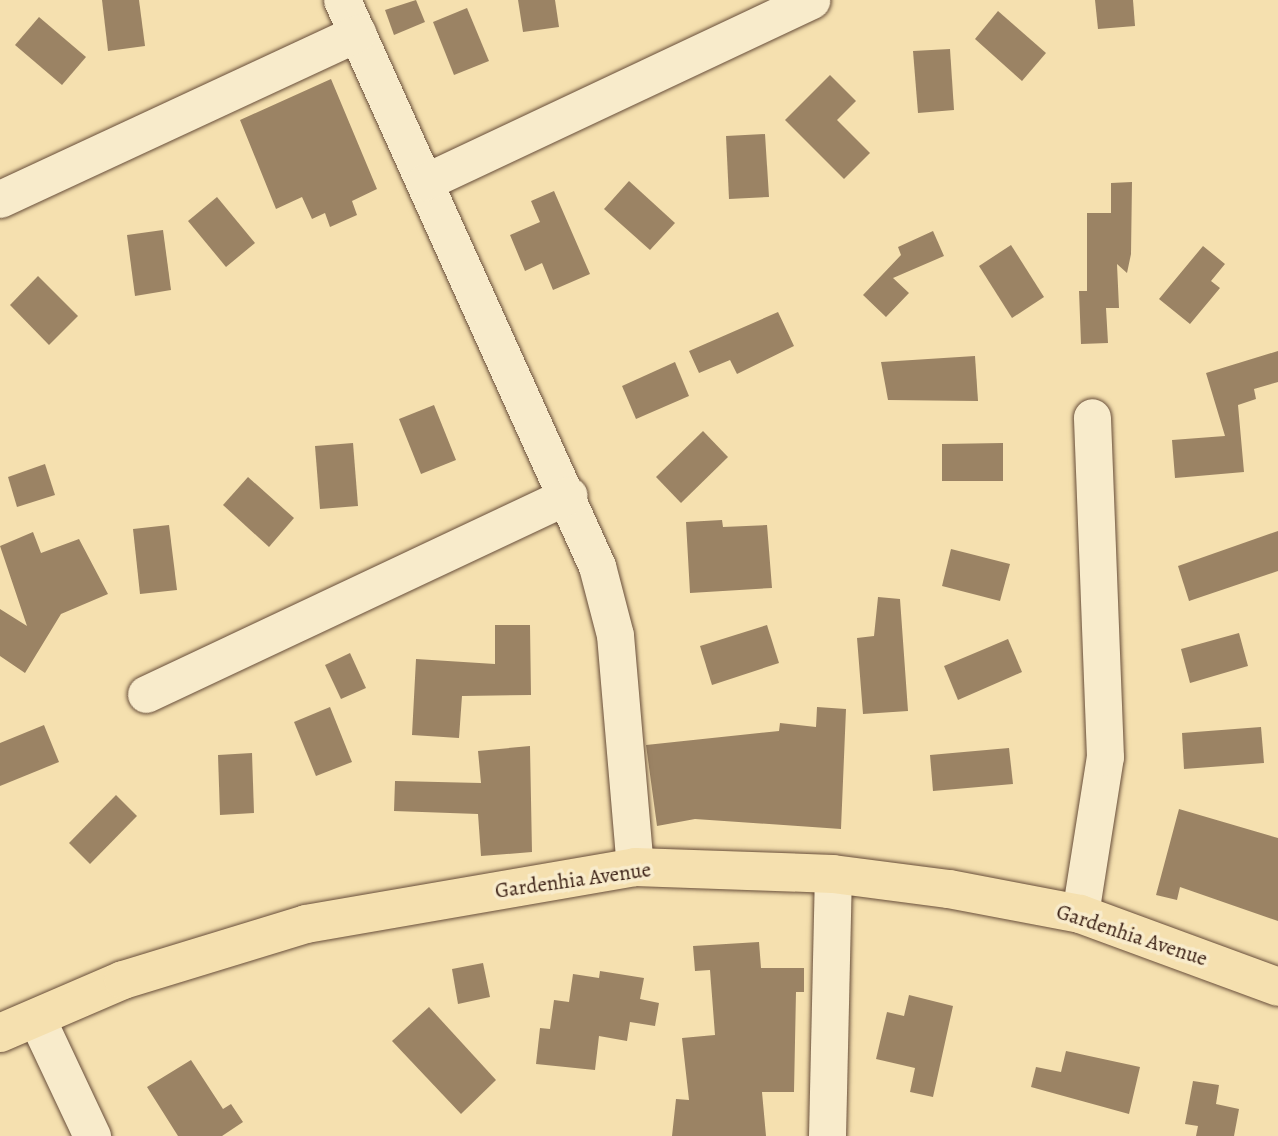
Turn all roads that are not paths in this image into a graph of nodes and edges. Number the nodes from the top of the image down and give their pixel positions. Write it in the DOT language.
graph roads {
  1 [pos="342,0"];
  2 [pos="811,0"];
  3 [pos="357,33"];
  4 [pos="425,182"];
  5 [pos="0,199"];
  6 [pos="1092,416"];
  7 [pos="569,495"];
  8 [pos="146,694"];
  9 [pos="635,867"];
  10 [pos="833,874"];
  11 [pos="1080,914"];
  12 [pos="1278,987"];
  13 [pos="36,1017"];
  14 [pos="0,1033"];
  15 [pos="92,1136"];
  16 [pos="827,1136"];
  1 -- 3 [label="street"];
  2 -- 4 [label="street"];
  3 -- 4 [label="street"];
  3 -- 5 [label="street"];
  4 -- 7 [label="street"];
  6 -- 11 [label="street"];
  7 -- 8 [label="street"];
  7 -- 9 [label="street"];
  9 -- 10 [label="main road, Gardenhia Avenue"];
  9 -- 13 [label="main road, Gardenhia Avenue"];
  10 -- 11 [label="main road, Gardenhia Avenue"];
  10 -- 16 [label="street"];
  11 -- 12 [label="main road, Gardenhia Avenue"];
  13 -- 14 [label="main road, Gardenhia Avenue"];
  13 -- 15 [label="street"];
}
